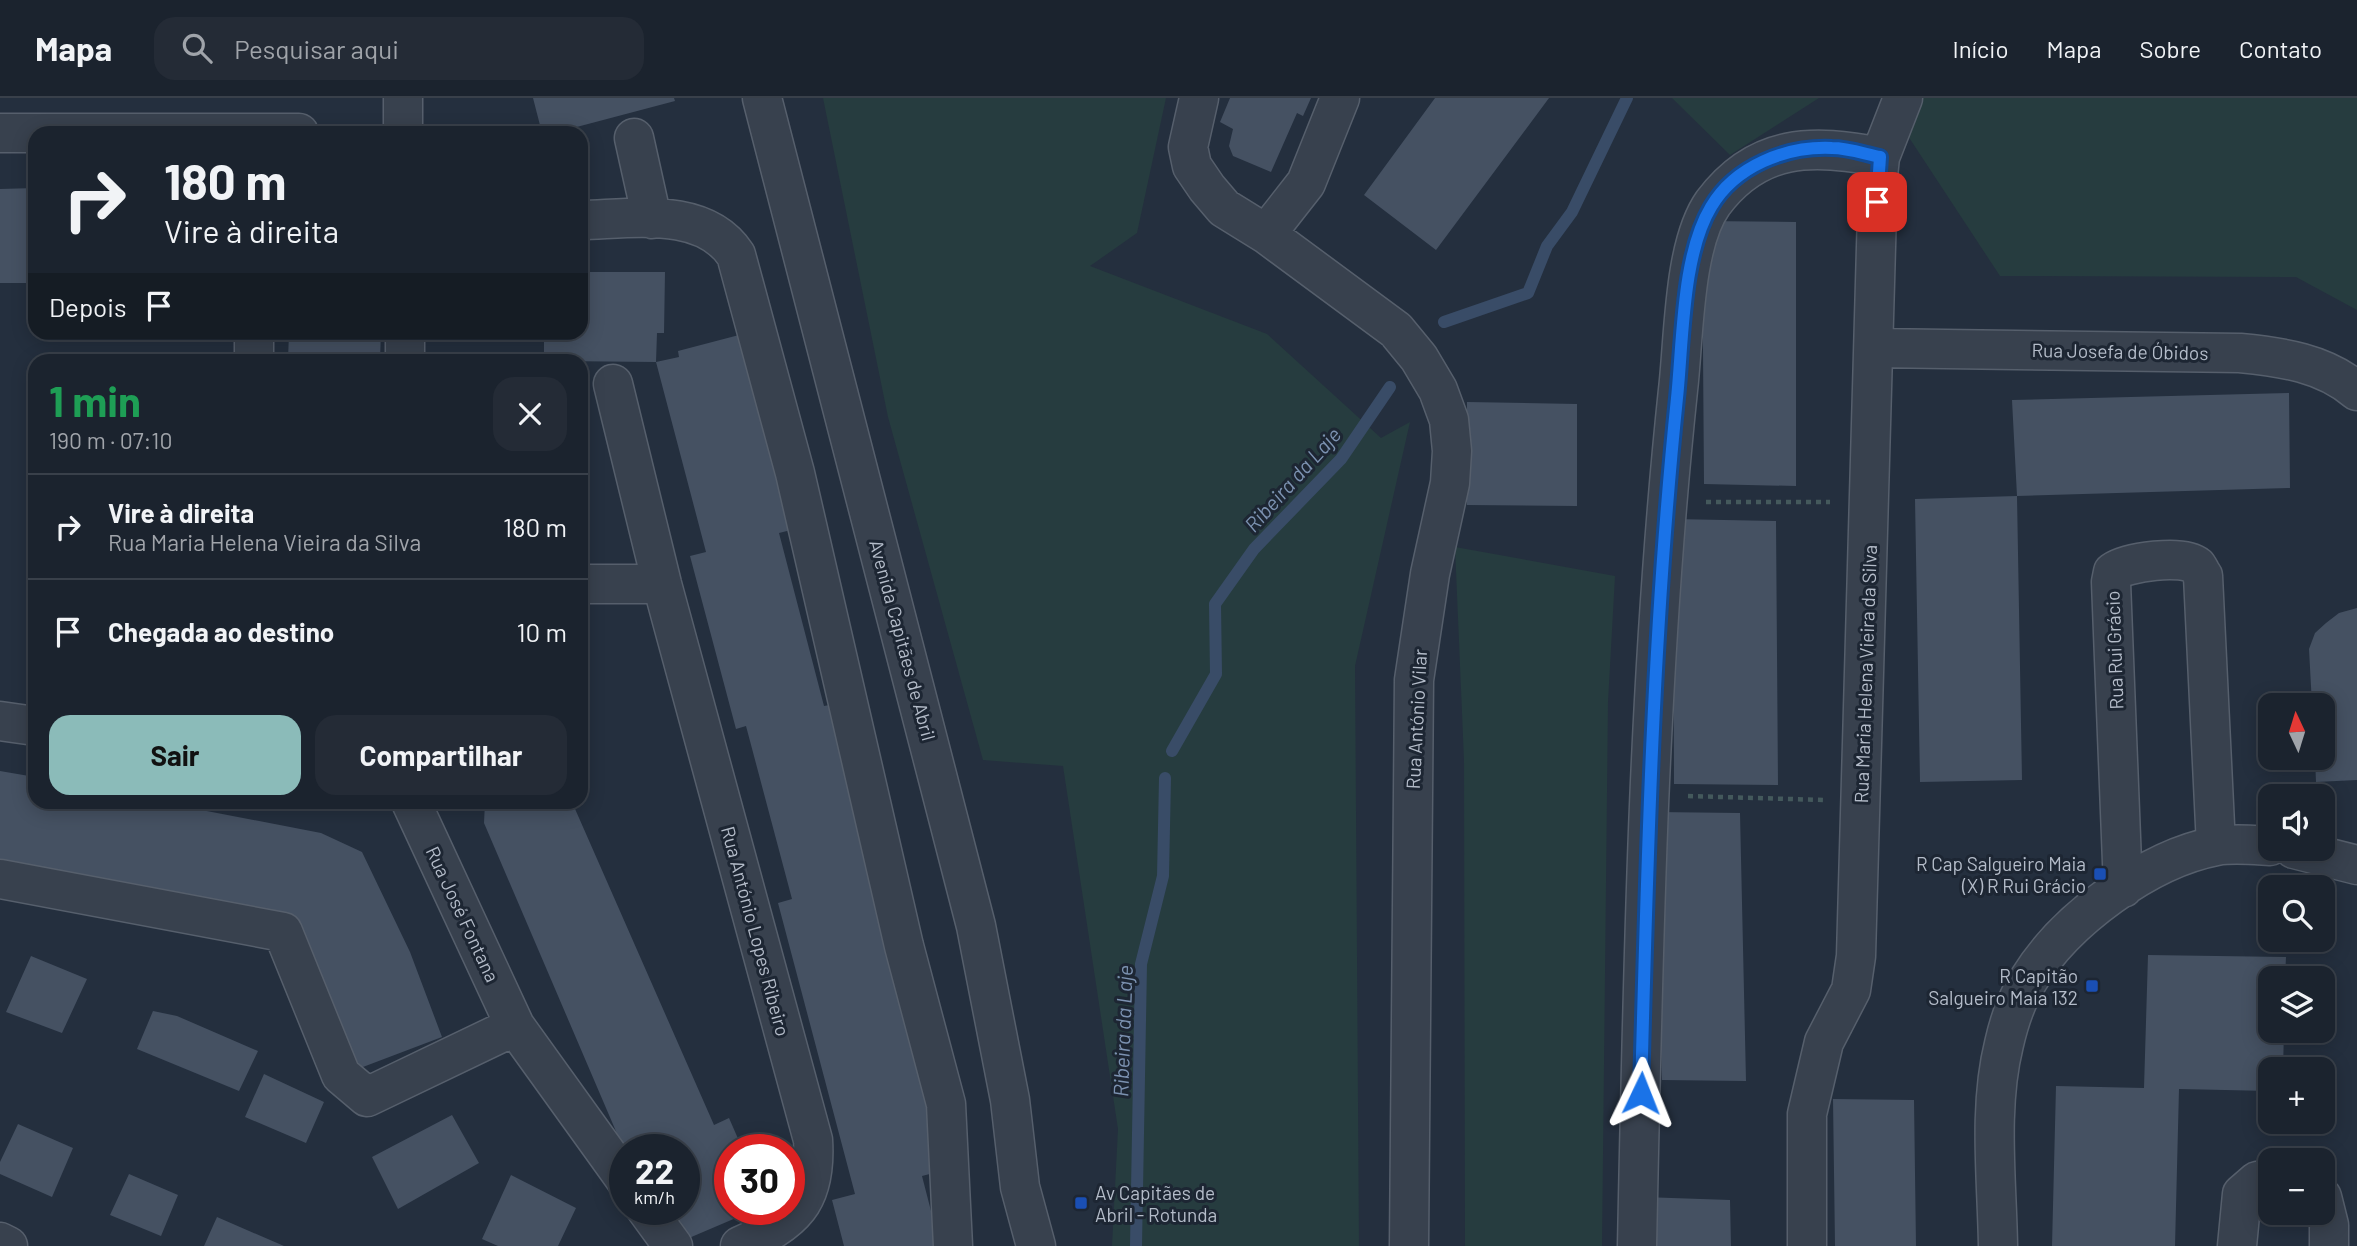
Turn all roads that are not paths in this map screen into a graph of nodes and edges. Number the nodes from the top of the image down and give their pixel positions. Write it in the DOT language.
graph roads {
  1 [pos="403,98"];
  2 [pos="762,98"];
  3 [pos="1199,98"];
  4 [pos="1340,98"];
  5 [pos="1903,98"];
  6 [pos="248,121"];
  7 [pos="145,126"];
  8 [pos="269,126"];
  9 [pos="402,126"];
  10 [pos="28,132"];
  11 [pos="0,133"];
  12 [pos="634,138"];
  13 [pos="1880,157"];
  14 [pos="652,219"];
  15 [pos="588,220"];
  16 [pos="1266,234"];
  17 [pos="1875,348"];
  18 [pos="613,384"];
  19 [pos="2357,391"];
  20 [pos="588,584"];
  21 [pos="662,584"];
  22 [pos="414,809"];
  23 [pos="2216,846"];
  24 [pos="2258,846"];
  25 [pos="2335,859"];
  26 [pos="2357,865"];
  27 [pos="0,879"];
  28 [pos="2123,888"];
  29 [pos="515,1026"];
  30 [pos="609,1157"];
  31 [pos="2258,1181"];
  32 [pos="1020,1187"];
  33 [pos="658,1225"];
  34 [pos="2329,1225"];
  35 [pos="0,1242"];
  36 [pos="8,1246"];
  37 [pos="673,1246"];
  38 [pos="740,1246"];
  39 [pos="953,1246"];
  40 [pos="1011,1246"];
  41 [pos="1036,1246"];
  42 [pos="1409,1246"];
  43 [pos="1637,1246"];
  44 [pos="1807,1246"];
  45 [pos="1998,1246"];
  46 [pos="2237,1246"];
  47 [pos="2329,1246"];
  1 -- 9 [label="street"];
  2 -- 32 [label="street, Avenida Capitães de Abril"];
  3 -- 16 [label="street, Rua António Vilar"];
  4 -- 16 [label="street"];
  5 -- 13 [label="street, Rua Maria Helena Vieira da Silva"];
  6 -- 7 [label="street"];
  6 -- 8 [label="street"];
  10 -- 11 [label="street"];
  12 -- 14 [label="street"];
  13 -- 17 [label="street, Rua Maria Helena Vieira da Silva"];
  13 -- 43 [label="street"];
  14 -- 15 [label="street"];
  14 -- 39 [label="street"];
  16 -- 42 [label="street, Rua António Vilar"];
  17 -- 19 [label="street, Rua Josefa de Óbidos"];
  17 -- 44 [label="street, Rua Maria Helena Vieira da Silva"];
  18 -- 21 [label="street, Rua António Lopes Ribeiro"];
  20 -- 21 [label="street"];
  21 -- 38 [label="street, Rua António Lopes Ribeiro"];
  22 -- 29 [label="street, Rua José Fontana"];
  23 -- 24 [label="street"];
  23 -- 28 [label="street"];
  23 -- 28 [label="street, Rua Rui Grácio"];
  25 -- 26 [label="street"];
  27 -- 29 [label="street"];
  28 -- 45 [label="street"];
  29 -- 30 [label="street"];
  31 -- 46 [label="street"];
  32 -- 40 [label="street, Avenida Capitães de Abril"];
  32 -- 41 [label="street, Avenida Capitães de Abril"];
  33 -- 37 [label="street"];
  34 -- 47 [label="street"];
  35 -- 36 [label="street"];
}
